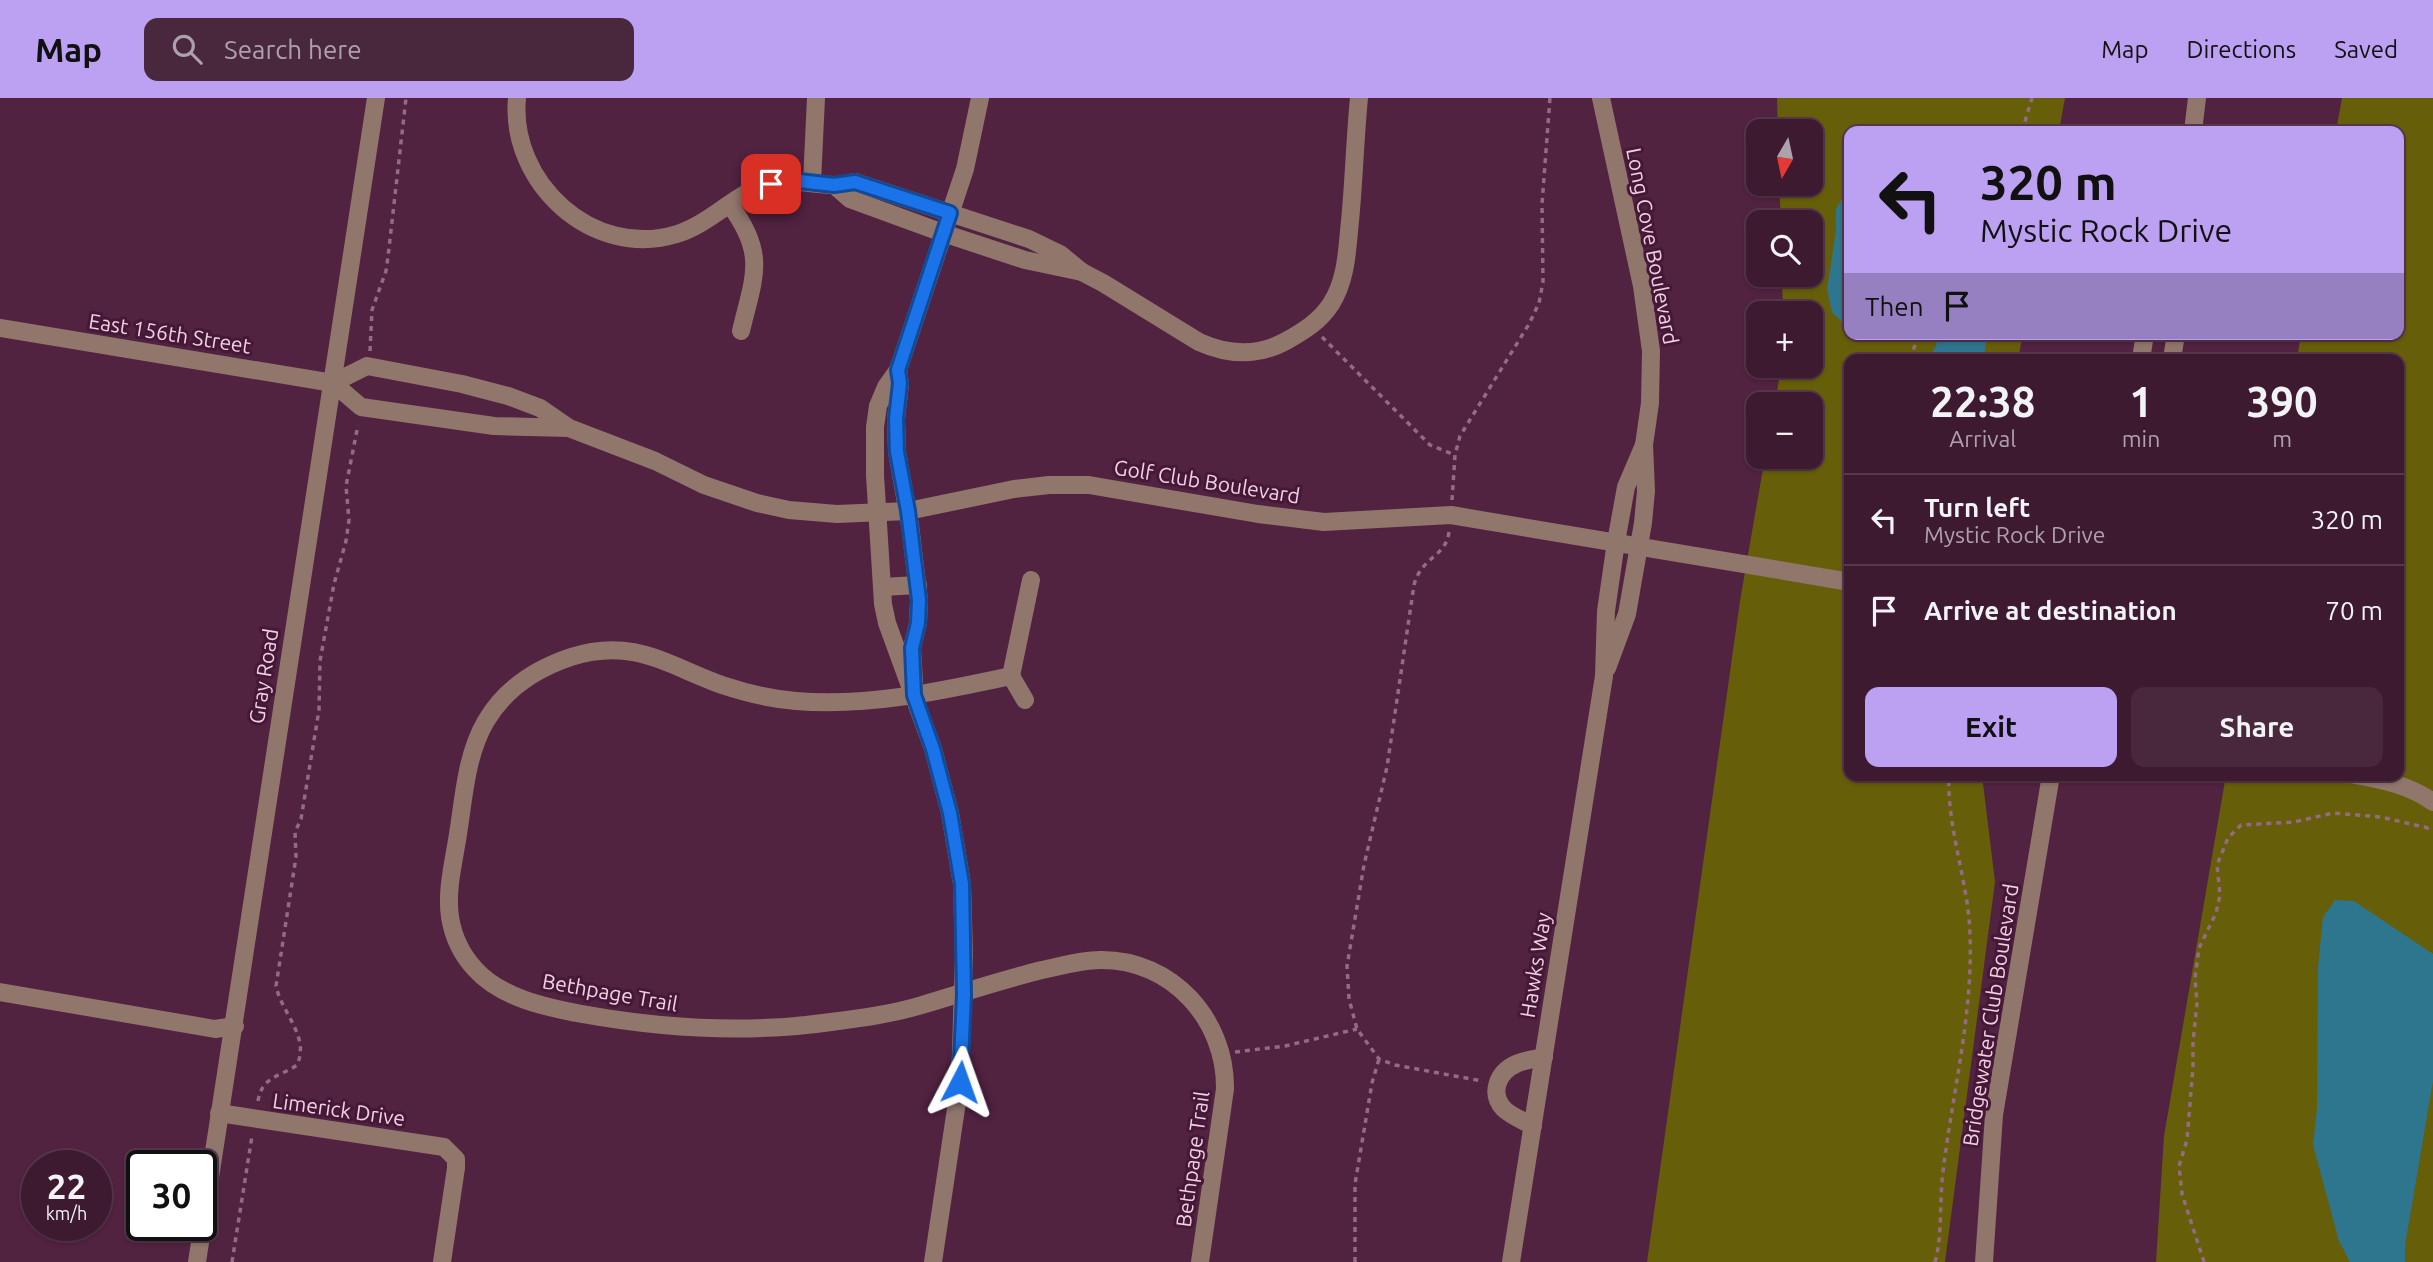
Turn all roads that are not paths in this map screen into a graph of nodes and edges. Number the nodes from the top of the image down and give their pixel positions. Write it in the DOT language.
graph roads {
  1 [pos="376,98"];
  2 [pos="517,98"];
  3 [pos="816,98"];
  4 [pos="980,98"];
  5 [pos="1359,98"];
  6 [pos="1601,98"];
  7 [pos="2197,98"];
  8 [pos="2194,126"];
  9 [pos="812,182"];
  10 [pos="834,185"];
  11 [pos="730,205"];
  12 [pos="950,213"];
  13 [pos="943,233"];
  14 [pos="1082,272"];
  15 [pos="0,328"];
  16 [pos="741,331"];
  17 [pos="898,370"];
  18 [pos="333,383"];
  19 [pos="569,428"];
  20 [pos="1644,445"];
  21 [pos="908,511"];
  22 [pos="878,513"];
  23 [pos="1616,542"];
  24 [pos="1639,546"];
  25 [pos="1031,580"];
  26 [pos="1844,581"];
  27 [pos="918,585"];
  28 [pos="882,587"];
  29 [pos="1011,676"];
  30 [pos="1604,676"];
  31 [pos="914,695"];
  32 [pos="1024,700"];
  33 [pos="2050,781"];
  34 [pos="2388,781"];
  35 [pos="2433,802"];
  36 [pos="964,991"];
  37 [pos="0,992"];
  38 [pos="235,1026"];
  39 [pos="1544,1057"];
  40 [pos="219,1113"];
  41 [pos="1533,1126"];
  42 [pos="197,1262"];
  43 [pos="442,1262"];
  44 [pos="933,1262"];
  45 [pos="1200,1262"];
  46 [pos="1511,1262"];
  47 [pos="1984,1262"];
  1 -- 18 [label="street, Gray Road"];
  2 -- 11 [label="street"];
  3 -- 9 [label="street"];
  4 -- 12 [label="street"];
  5 -- 14 [label="street"];
  6 -- 20 [label="street, Long Cove Boulevard"];
  7 -- 8 [label="street"];
  9 -- 10 [label="street"];
  9 -- 11 [label="street"];
  10 -- 12 [label="street"];
  10 -- 13 [label="street"];
  11 -- 16 [label="street"];
  12 -- 13 [label="street"];
  12 -- 14 [label="street"];
  13 -- 14 [label="street"];
  13 -- 17 [label="street"];
  15 -- 18 [label="street, East 156th Street"];
  17 -- 21 [label="street"];
  17 -- 22 [label="street"];
  18 -- 19 [label="street, Golf Club Boulevard"];
  18 -- 19 [label="street, Golf Club Boulevard"];
  18 -- 38 [label="street, Gray Road"];
  19 -- 22 [label="street, Golf Club Boulevard"];
  20 -- 23 [label="street, Long Cove Boulevard"];
  20 -- 24 [label="street, Long Cove Boulevard"];
  21 -- 22 [label="street, Golf Club Boulevard"];
  21 -- 23 [label="street, Golf Club Boulevard"];
  21 -- 27 [label="street"];
  22 -- 28 [label="street"];
  23 -- 24 [label="street, Golf Club Boulevard"];
  23 -- 30 [label="street, Hawks Way"];
  24 -- 26 [label="street, Golf Club Boulevard"];
  24 -- 30 [label="street, Hawks Way"];
  25 -- 29 [label="street"];
  27 -- 28 [label="street"];
  27 -- 31 [label="street"];
  28 -- 31 [label="street"];
  29 -- 31 [label="street, Bethpage Trail"];
  29 -- 32 [label="street"];
  30 -- 39 [label="street, Hawks Way"];
  31 -- 36 [label="street"];
  31 -- 36 [label="street, Bethpage Trail"];
  33 -- 47 [label="street, Bridgewater Club Boulevard"];
  34 -- 35 [label="street"];
  36 -- 44 [label="street"];
  36 -- 45 [label="street, Bethpage Trail"];
  37 -- 38 [label="street"];
  38 -- 40 [label="street, Gray Road"];
  39 -- 41 [label="street, Hawks Way"];
  39 -- 41 [label="street"];
  40 -- 42 [label="street, Gray Road"];
  40 -- 43 [label="street, Limerick Drive"];
  41 -- 46 [label="street, Hawks Way"];
}
